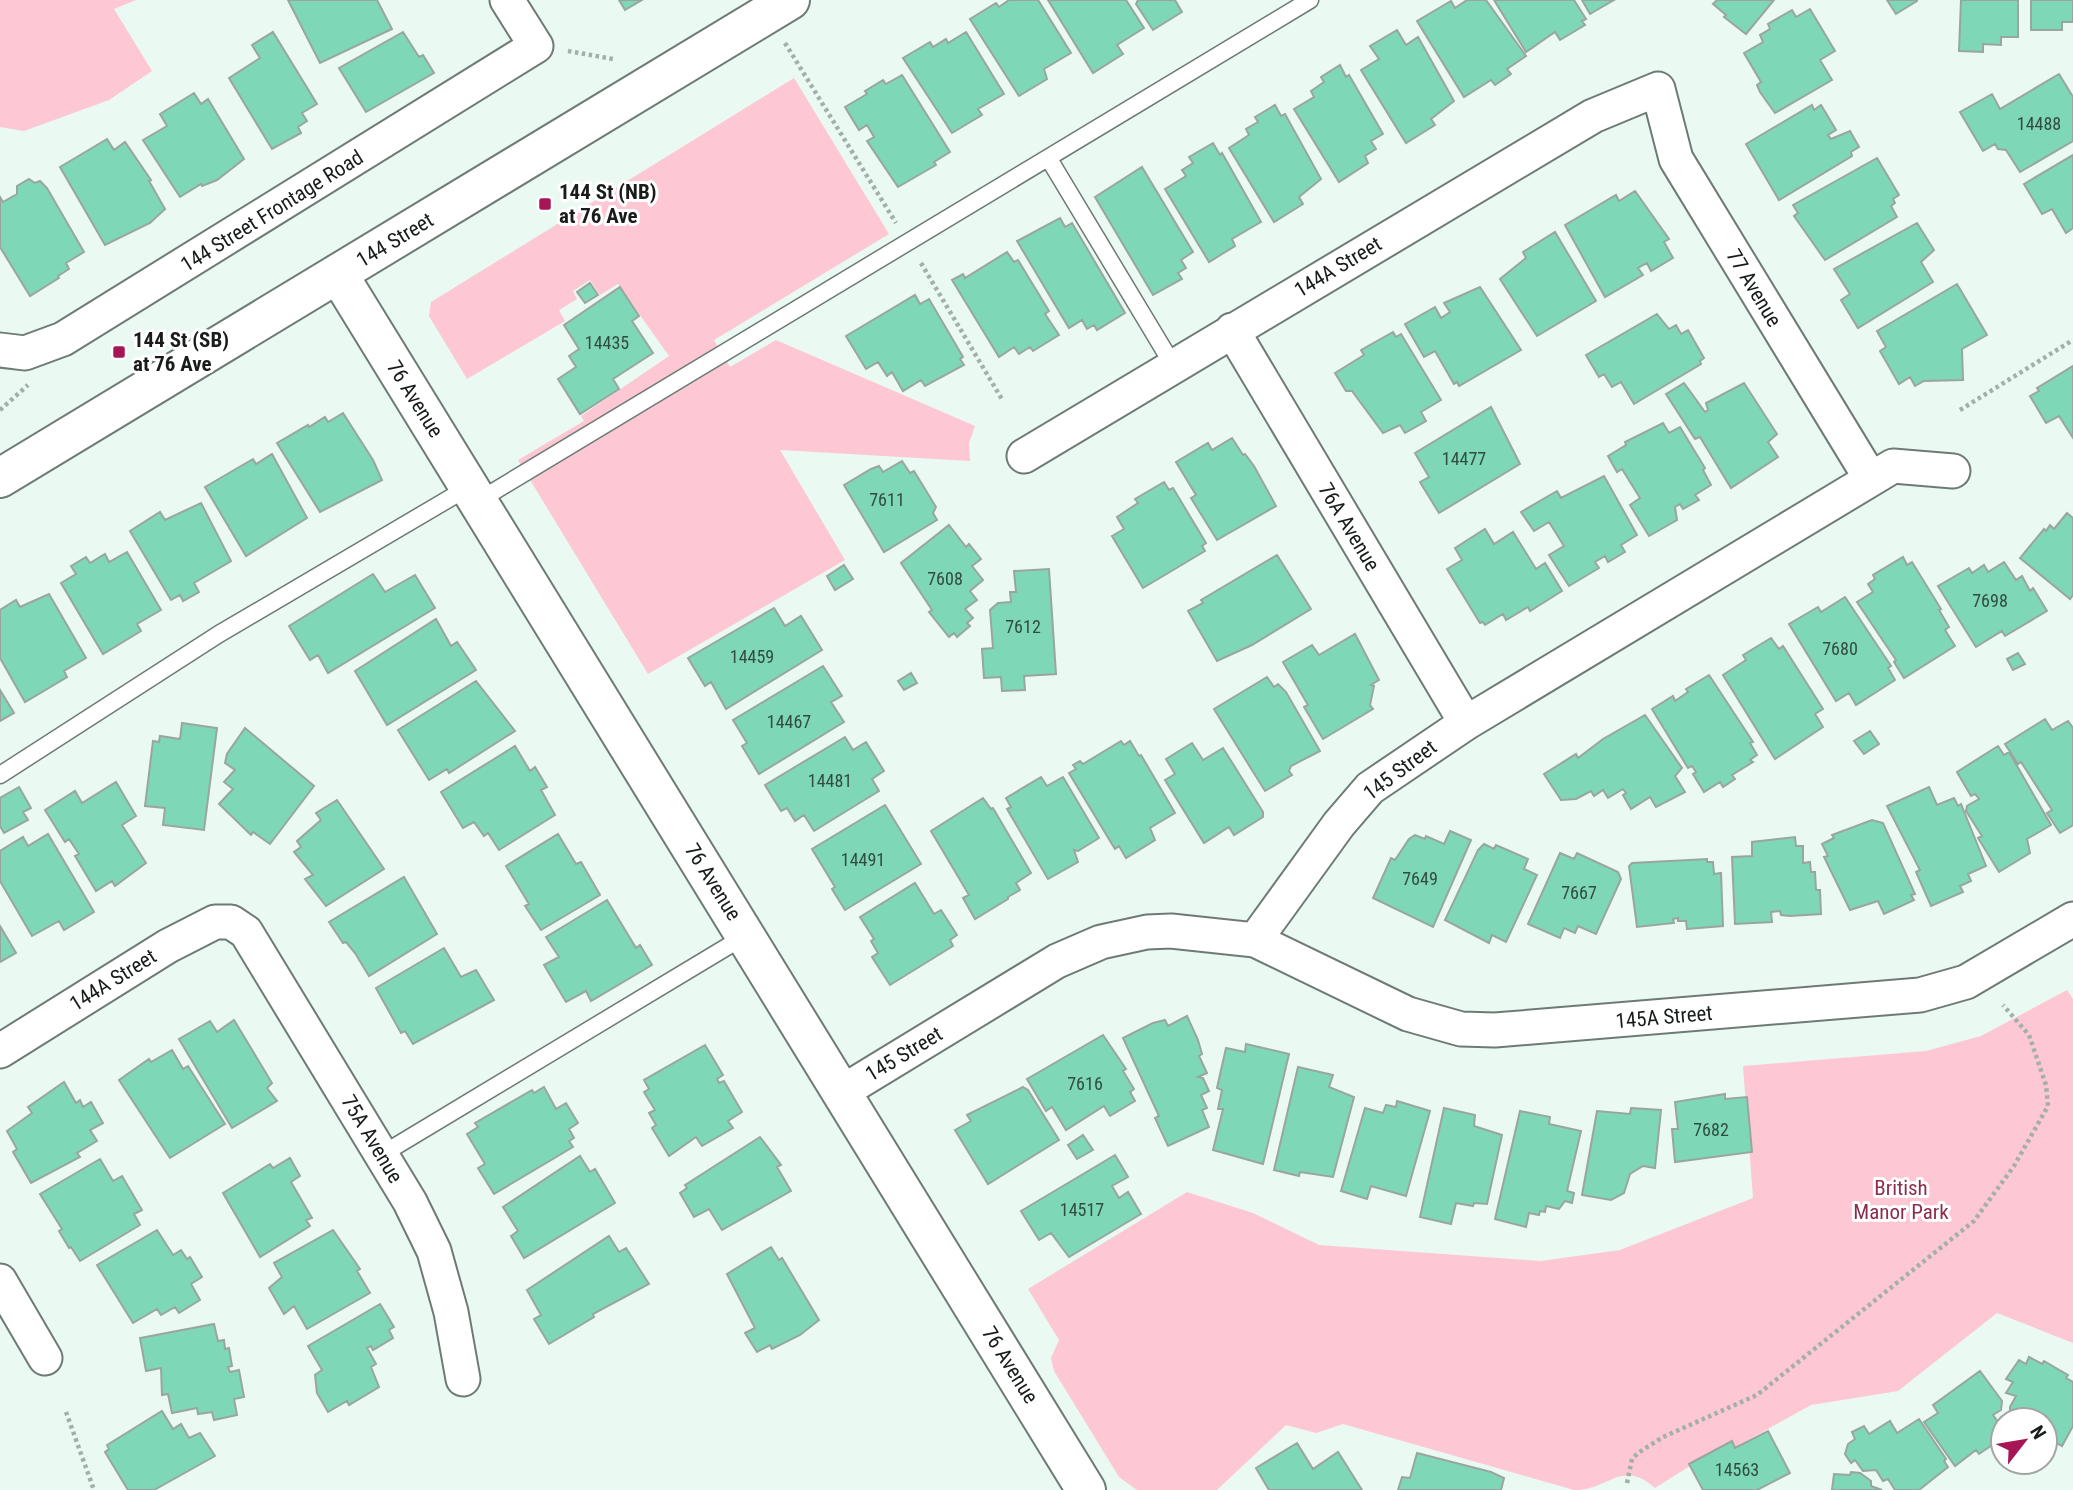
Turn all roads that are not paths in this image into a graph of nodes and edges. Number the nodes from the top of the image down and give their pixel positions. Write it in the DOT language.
graph roads {
  1 [pos="507,0"];
  2 [pos="790,0"];
  3 [pos="1311,0"];
  4 [pos="1658,89"];
  5 [pos="1049,159"];
  6 [pos="338,274"];
  7 [pos="1232,330"];
  8 [pos="0,350"];
  9 [pos="1173,365"];
  10 [pos="1024,456"];
  11 [pos="1953,471"];
  12 [pos="0,478"];
  13 [pos="1871,479"];
  14 [pos="474,494"];
  15 [pos="1466,723"];
  16 [pos="0,775"];
  17 [pos="2073,919"];
  18 [pos="231,922"];
  19 [pos="746,935"];
  20 [pos="1255,940"];
  21 [pos="0,1051"];
  22 [pos="842,1092"];
  23 [pos="381,1155"];
  24 [pos="0,1281"];
  25 [pos="45,1358"];
  26 [pos="463,1379"];
  27 [pos="1086,1490"];
  1 -- 8 [label="street, 144 Street Frontage Road"];
  2 -- 6 [label="street, 144 Street"];
  3 -- 5 [label="lane"];
  4 -- 7 [label="street, 144A Street"];
  4 -- 13 [label="street, 77 Avenue"];
  5 -- 9 [label="lane"];
  5 -- 14 [label="lane"];
  6 -- 12 [label="street, 144 Street"];
  6 -- 14 [label="street, 76 Avenue"];
  7 -- 9 [label="street, 144A Street"];
  7 -- 15 [label="street, 76A Avenue"];
  9 -- 10 [label="street, 144A Street"];
  11 -- 13 [label="street, 145 Street"];
  13 -- 15 [label="street, 145 Street"];
  14 -- 16 [label="lane"];
  14 -- 19 [label="street, 76 Avenue"];
  15 -- 20 [label="street, 145 Street"];
  17 -- 20 [label="street, 145A Street"];
  18 -- 21 [label="street, 144A Street"];
  18 -- 23 [label="street, 75A Avenue"];
  19 -- 22 [label="street, 76 Avenue"];
  19 -- 23 [label="lane"];
  20 -- 22 [label="street, 145 Street"];
  22 -- 27 [label="street, 76 Avenue"];
  23 -- 26 [label="street, 75A Avenue"];
  24 -- 25 [label="street"];
}
